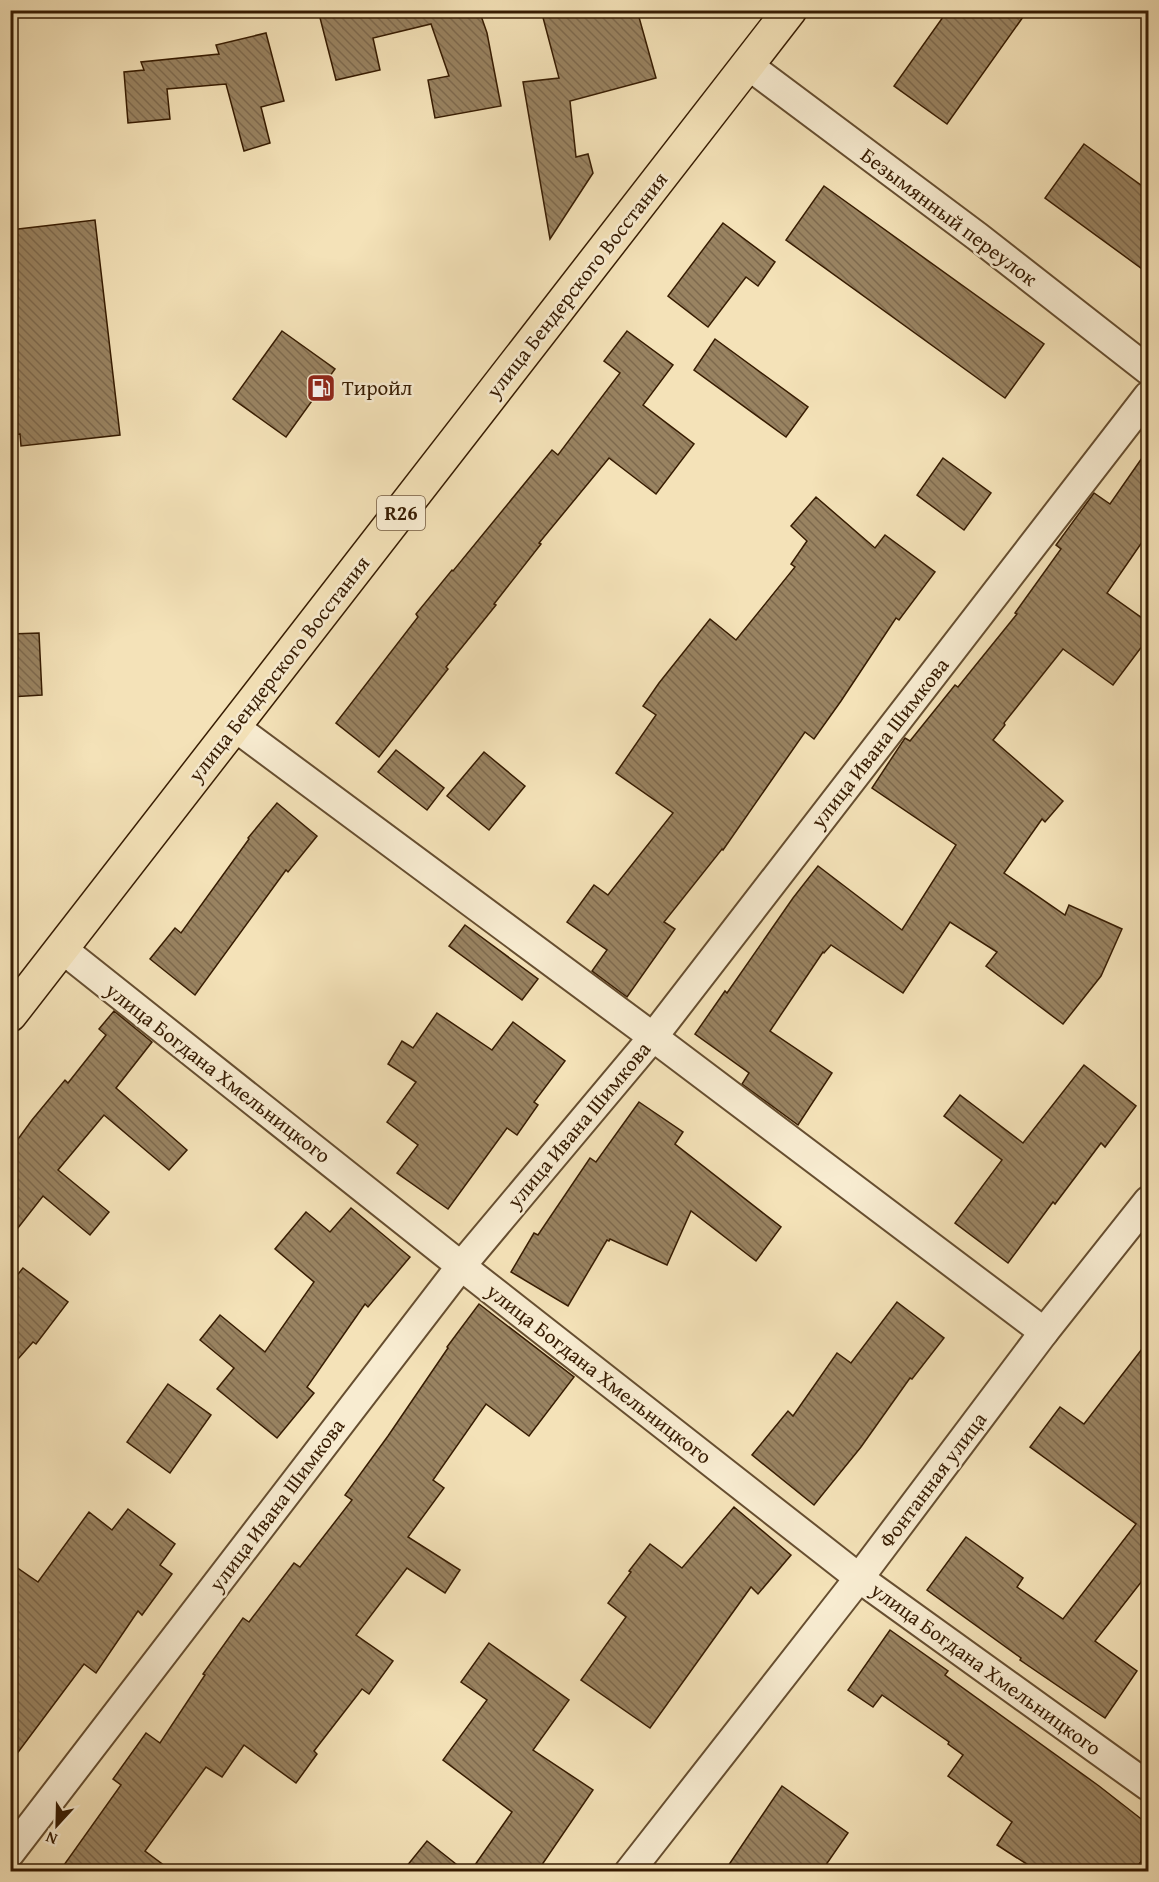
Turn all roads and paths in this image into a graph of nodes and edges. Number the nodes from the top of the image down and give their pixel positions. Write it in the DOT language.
graph roads {
  1 [pos="790,10"];
  2 [pos="748,65"];
  3 [pos="1149,370"];
  4 [pos="1149,396"];
  5 [pos="235,727"];
  6 [pos="61,948"];
  7 [pos="10,1015"];
  8 [pos="653,1037"];
  9 [pos="1149,1201"];
  10 [pos="461,1266"];
  11 [pos="1044,1332"];
  12 [pos="859,1578"];
  13 [pos="1149,1786"];
  14 [pos="10,1854"];
  15 [pos="628,1872"];
  1 -- 2 [label="main road, улица Бендерского Восстания / R26"];
  2 -- 3 [label="street, Безымянный переулок"];
  2 -- 5 [label="main road, улица Бендерского Восстания / R26"];
  4 -- 8 [label="street, улица Ивана Шимкова"];
  5 -- 6 [label="main road, улица Бендерского Восстания / R26"];
  5 -- 8 [label="street"];
  6 -- 7 [label="main road, улица Бендерского Восстания / R26"];
  6 -- 10 [label="street, улица Богдана Хмельницкого"];
  8 -- 10 [label="street, улица Ивана Шимкова"];
  8 -- 11 [label="street"];
  9 -- 11 [label="street, Фонтанная улица"];
  10 -- 12 [label="street, улица Богдана Хмельницкого"];
  10 -- 14 [label="street, улица Ивана Шимкова"];
  11 -- 12 [label="street, Фонтанная улица"];
  12 -- 13 [label="street, улица Богдана Хмельницкого"];
  12 -- 15 [label="street, Фонтанная улица"];
}
